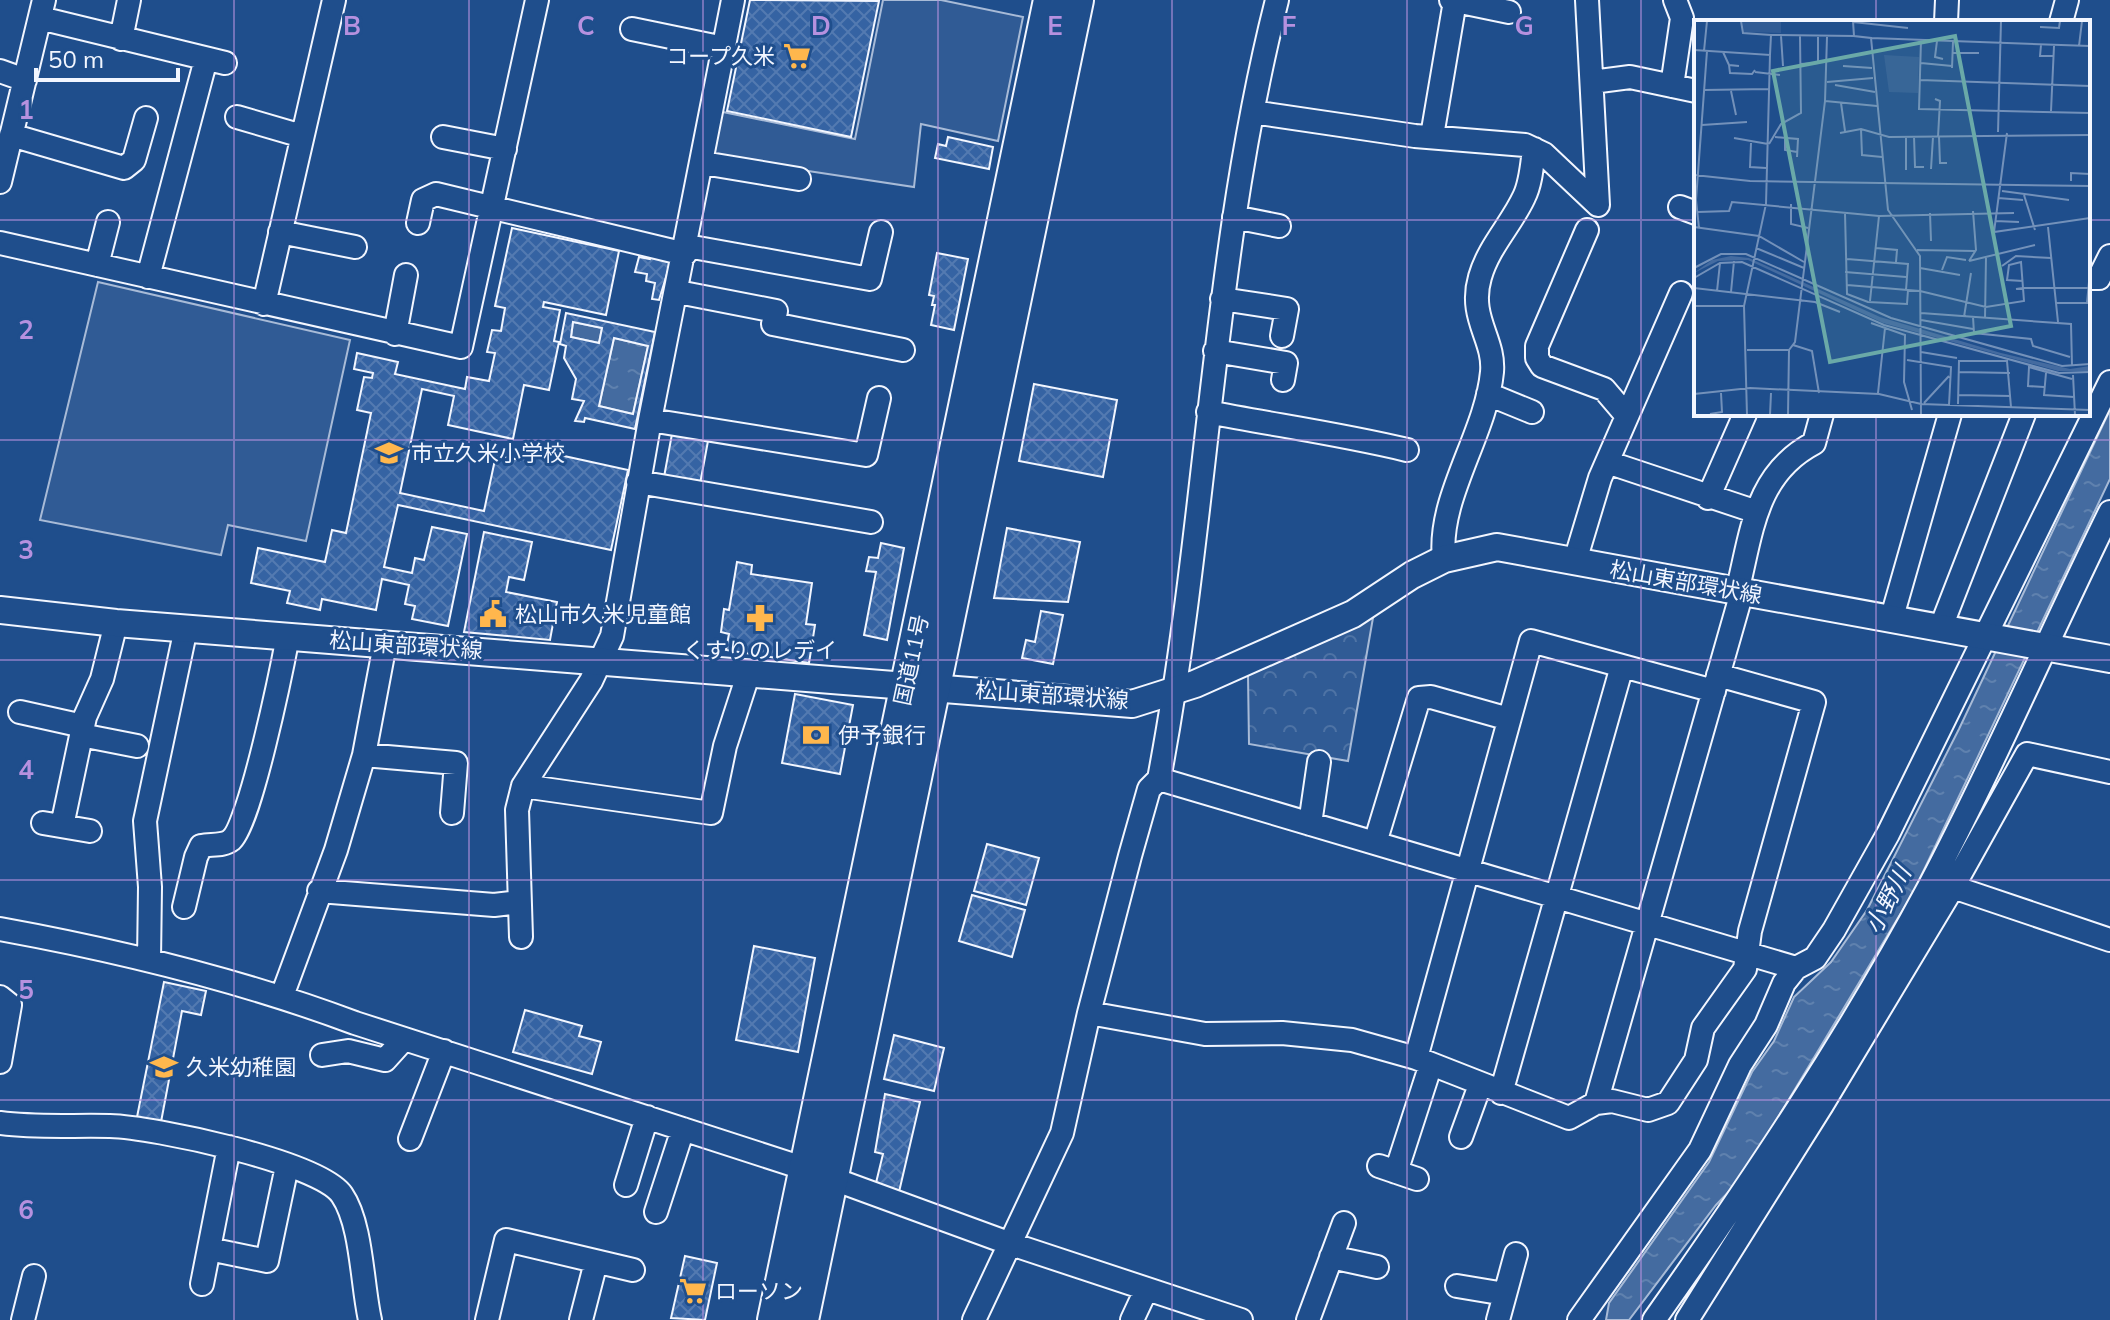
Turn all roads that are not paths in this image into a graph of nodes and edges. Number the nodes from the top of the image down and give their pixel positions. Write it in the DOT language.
graph roads {
  1 [pos="129,0"];
  2 [pos="334,0"];
  3 [pos="537,0"];
  4 [pos="733,0"];
  5 [pos="1050,0"];
  6 [pos="1077,0"];
  7 [pos="1277,0"];
  8 [pos="1587,0"];
  9 [pos="1675,0"];
  10 [pos="1947,0"];
  11 [pos="2067,0"];
  12 [pos="1453,1"];
  13 [pos="42,9"];
  14 [pos="1509,12"];
  15 [pos="1946,20"];
  16 [pos="2062,20"];
  17 [pos="632,29"];
  18 [pos="121,39"];
  19 [pos="724,48"];
  20 [pos="0,71"];
  21 [pos="25,80"];
  22 [pos="1592,82"];
  23 [pos="1672,86"];
  24 [pos="1694,91"];
  25 [pos="1253,112"];
  26 [pos="237,117"];
  27 [pos="146,118"];
  28 [pos="11,135"];
  29 [pos="302,136"];
  30 [pos="1432,136"];
  31 [pos="443,137"];
  32 [pos="505,149"];
  33 [pos="1534,149"];
  34 [pos="703,163"];
  35 [pos="799,179"];
  36 [pos="0,182"];
  37 [pos="494,208"];
  38 [pos="1234,217"];
  39 [pos="108,222"];
  40 [pos="418,223"];
  41 [pos="1279,226"];
  42 [pos="1587,230"];
  43 [pos="280,232"];
  44 [pos="881,232"];
  45 [pos="0,243"];
  46 [pos="355,247"];
  47 [pos="686,250"];
  48 [pos="2110,256"];
  49 [pos="97,265"];
  50 [pos="406,275"];
  51 [pos="148,277"];
  52 [pos="2090,278"];
  53 [pos="678,292"];
  54 [pos="1681,293"];
  55 [pos="1222,299"];
  56 [pos="264,304"];
  57 [pos="395,334"];
  58 [pos="1282,336"];
  59 [pos="903,350"];
  60 [pos="1215,351"];
  61 [pos="1283,380"];
  62 [pos="2110,382"];
  63 [pos="1488,394"];
  64 [pos="879,398"];
  65 [pos="1208,412"];
  66 [pos="1532,412"];
  67 [pos="1627,416"];
  68 [pos="1744,416"];
  69 [pos="1821,416"];
  70 [pos="1949,416"];
  71 [pos="2023,416"];
  72 [pos="650,420"];
  73 [pos="1407,450"];
  74 [pos="1607,462"];
  75 [pos="638,482"];
  76 [pos="1708,498"];
  77 [pos="1757,512"];
  78 [pos="2110,512"];
  79 [pos="871,522"];
  80 [pos="1444,559"];
  81 [pos="1575,561"];
  82 [pos="1739,592"];
  83 [pos="0,610"];
  84 [pos="1892,617"];
  85 [pos="116,623"];
  86 [pos="1941,627"];
  87 [pos="186,628"];
  88 [pos="288,636"];
  89 [pos="1990,636"];
  90 [pos="385,644"];
  91 [pos="2044,646"];
  92 [pos="2110,659"];
  93 [pos="602,661"];
  94 [pos="1622,666"];
  95 [pos="749,672"];
  96 [pos="1716,683"];
  97 [pos="921,685"];
  98 [pos="1175,691"];
  99 [pos="20,712"];
  100 [pos="1509,719"];
  101 [pos="82,731"];
  102 [pos="137,746"];
  103 [pos="364,755"];
  104 [pos="1319,762"];
  105 [pos="2110,772"];
  106 [pos="1159,779"];
  107 [pos="523,786"];
  108 [pos="452,813"];
  109 [pos="1310,824"];
  110 [pos="90,831"];
  111 [pos="1375,843"];
  112 [pos="1465,870"];
  113 [pos="1953,887"];
  114 [pos="319,891"];
  115 [pos="1556,897"];
  116 [pos="519,902"];
  117 [pos="184,907"];
  118 [pos="1647,924"];
  119 [pos="0,929"];
  120 [pos="521,937"];
  121 [pos="2110,940"];
  122 [pos="1749,954"];
  123 [pos="149,960"];
  124 [pos="1796,968"];
  125 [pos="282,996"];
  126 [pos="0,997"];
  127 [pos="1089,1013"];
  128 [pos="404,1039"];
  129 [pos="444,1051"];
  130 [pos="322,1055"];
  131 [pos="1423,1061"];
  132 [pos="0,1062"];
  133 [pos="1490,1089"];
  134 [pos="1596,1103"];
  135 [pos="647,1117"];
  136 [pos="0,1123"];
  137 [pos="683,1129"];
  138 [pos="1461,1137"];
  139 [pos="410,1139"];
  140 [pos="229,1147"];
  141 [pos="287,1166"];
  142 [pos="1397,1172"];
  143 [pos="818,1173"];
  144 [pos="626,1185"];
  145 [pos="656,1212"];
  146 [pos="1344,1223"];
  147 [pos="1011,1244"];
  148 [pos="209,1249"];
  149 [pos="1516,1254"];
  150 [pos="1331,1257"];
  151 [pos="596,1262"];
  152 [pos="1377,1267"];
  153 [pos="633,1270"];
  154 [pos="34,1276"];
  155 [pos="202,1284"];
  156 [pos="1457,1286"];
  157 [pos="1146,1290"];
  158 [pos="1505,1294"];
  159 [pos="1179,1311"];
  160 [pos="23,1320"];
  161 [pos="370,1320"];
  162 [pos="487,1320"];
  163 [pos="581,1320"];
  164 [pos="774,1320"];
  165 [pos="802,1320"];
  166 [pos="974,1320"];
  167 [pos="1132,1320"];
  168 [pos="1241,1320"];
  169 [pos="1308,1320"];
  170 [pos="1498,1320"];
  171 [pos="1579,1320"];
  172 [pos="1654,1320"];
  173 [pos="1687,1320"];
  1 -- 18 [label="street"];
  2 -- 29 [label="street"];
  3 -- 32 [label="street"];
  4 -- 19 [label="street"];
  5 -- 97 [label="highway, 国道11号"];
  6 -- 97 [label="highway, 国道11号"];
  7 -- 25 [label="street"];
  8 -- 22 [label="street"];
  9 -- 23 [label="street"];
  10 -- 15 [label="street"];
  11 -- 16 [label="street"];
  12 -- 14 [label="street"];
  12 -- 30 [label="street"];
  13 -- 18 [label="street"];
  13 -- 21 [label="street"];
  17 -- 19 [label="street"];
  18 -- 51 [label="street"];
  19 -- 34 [label="street"];
  20 -- 21 [label="street"];
  21 -- 28 [label="street"];
  22 -- 23 [label="street"];
  22 -- 33 [label="street"];
  23 -- 24 [label="street"];
  25 -- 30 [label="street"];
  25 -- 38 [label="street"];
  26 -- 29 [label="street"];
  27 -- 28 [label="street"];
  28 -- 36 [label="street"];
  29 -- 43 [label="street"];
  30 -- 33 [label="street"];
  31 -- 32 [label="street"];
  32 -- 37 [label="street"];
  33 -- 63 [label="street"];
  34 -- 35 [label="street"];
  34 -- 47 [label="street"];
  37 -- 40 [label="street"];
  37 -- 47 [label="street"];
  37 -- 57 [label="street"];
  38 -- 41 [label="street"];
  38 -- 55 [label="street"];
  39 -- 49 [label="street"];
  42 -- 67 [label="street"];
  43 -- 46 [label="street"];
  43 -- 56 [label="street"];
  44 -- 47 [label="street"];
  45 -- 49 [label="street"];
  47 -- 53 [label="street"];
  48 -- 52 [label="street"];
  49 -- 51 [label="street"];
  50 -- 57 [label="street"];
  51 -- 56 [label="street"];
  53 -- 59 [label="street"];
  53 -- 72 [label="street"];
  54 -- 67 [label="street"];
  55 -- 58 [label="street"];
  55 -- 60 [label="street"];
  56 -- 57 [label="street"];
  60 -- 61 [label="street"];
  60 -- 65 [label="street"];
  62 -- 89 [label="street"];
  63 -- 66 [label="street"];
  63 -- 80 [label="street"];
  64 -- 72 [label="street"];
  65 -- 73 [label="street"];
  65 -- 98 [label="street"];
  67 -- 74 [label="street"];
  68 -- 76 [label="street"];
  69 -- 77 [label="street"];
  70 -- 84 [label="street"];
  71 -- 86 [label="street"];
  72 -- 75 [label="street"];
  74 -- 76 [label="street"];
  74 -- 81 [label="street"];
  75 -- 79 [label="street"];
  75 -- 93 [label="street"];
  76 -- 77 [label="street"];
  77 -- 82 [label="street"];
  78 -- 91 [label="street"];
  80 -- 81 [label="main road, 松山東部環状線"];
  80 -- 98 [label="main road, 松山東部環状線"];
  81 -- 82 [label="main road, 松山東部環状線"];
  82 -- 84 [label="main road, 松山東部環状線"];
  82 -- 96 [label="street"];
  83 -- 85 [label="main road, 松山東部環状線"];
  84 -- 86 [label="main road, 松山東部環状線"];
  85 -- 87 [label="main road, 松山東部環状線"];
  85 -- 101 [label="street"];
  86 -- 89 [label="main road, 松山東部環状線"];
  87 -- 88 [label="main road, 松山東部環状線"];
  87 -- 123 [label="street"];
  88 -- 90 [label="main road, 松山東部環状線"];
  88 -- 117 [label="street"];
  89 -- 91 [label="main road, 松山東部環状線"];
  89 -- 124 [label="street"];
  90 -- 93 [label="main road, 松山東部環状線"];
  90 -- 103 [label="street"];
  91 -- 92 [label="main road, 松山東部環状線"];
  91 -- 172 [label="street"];
  93 -- 95 [label="main road, 松山東部環状線"];
  93 -- 107 [label="street"];
  94 -- 96 [label="street"];
  94 -- 100 [label="street"];
  94 -- 115 [label="street"];
  95 -- 97 [label="main road, 松山東部環状線"];
  95 -- 107 [label="street"];
  96 -- 118 [label="street"];
  96 -- 122 [label="street"];
  97 -- 98 [label="main road, 松山東部環状線"];
  97 -- 143 [label="highway, 国道11号"];
  98 -- 106 [label="street"];
  99 -- 101 [label="street"];
  100 -- 111 [label="street"];
  100 -- 112 [label="street"];
  101 -- 102 [label="street"];
  101 -- 110 [label="street"];
  103 -- 108 [label="street"];
  103 -- 114 [label="street"];
  104 -- 109 [label="street"];
  105 -- 113 [label="street"];
  106 -- 109 [label="street"];
  106 -- 127 [label="street"];
  107 -- 116 [label="street"];
  109 -- 111 [label="street"];
  111 -- 112 [label="street"];
  112 -- 115 [label="street"];
  112 -- 131 [label="street"];
  113 -- 121 [label="street"];
  113 -- 173 [label="street"];
  114 -- 116 [label="street"];
  114 -- 125 [label="street"];
  115 -- 118 [label="street"];
  115 -- 133 [label="street"];
  116 -- 120 [label="street"];
  118 -- 122 [label="street"];
  118 -- 134 [label="street"];
  119 -- 123 [label="street"];
  122 -- 124 [label="street"];
  122 -- 134 [label="street"];
  123 -- 125 [label="street"];
  124 -- 171 [label="street"];
  125 -- 128 [label="street"];
  126 -- 132 [label="street"];
  127 -- 131 [label="street"];
  127 -- 147 [label="street"];
  128 -- 129 [label="street"];
  128 -- 130 [label="street"];
  129 -- 135 [label="street"];
  129 -- 139 [label="street"];
  131 -- 133 [label="street"];
  131 -- 142 [label="street"];
  133 -- 134 [label="street"];
  133 -- 138 [label="street"];
  135 -- 137 [label="street"];
  135 -- 144 [label="street"];
  136 -- 140 [label="street"];
  137 -- 143 [label="street"];
  137 -- 145 [label="street"];
  140 -- 141 [label="street"];
  140 -- 148 [label="street"];
  141 -- 148 [label="street"];
  141 -- 161 [label="street"];
  143 -- 147 [label="street"];
  143 -- 164 [label="highway, 国道11号"];
  143 -- 165 [label="highway, 国道11号"];
  146 -- 150 [label="street"];
  147 -- 157 [label="street"];
  147 -- 166 [label="street"];
  148 -- 155 [label="street"];
  149 -- 158 [label="street"];
  150 -- 152 [label="street"];
  150 -- 169 [label="street"];
  151 -- 153 [label="street"];
  151 -- 162 [label="street"];
  151 -- 163 [label="street"];
  154 -- 160 [label="street"];
  156 -- 158 [label="street"];
  157 -- 159 [label="street"];
  157 -- 167 [label="street"];
  158 -- 170 [label="street"];
  159 -- 168 [label="street"];
}
